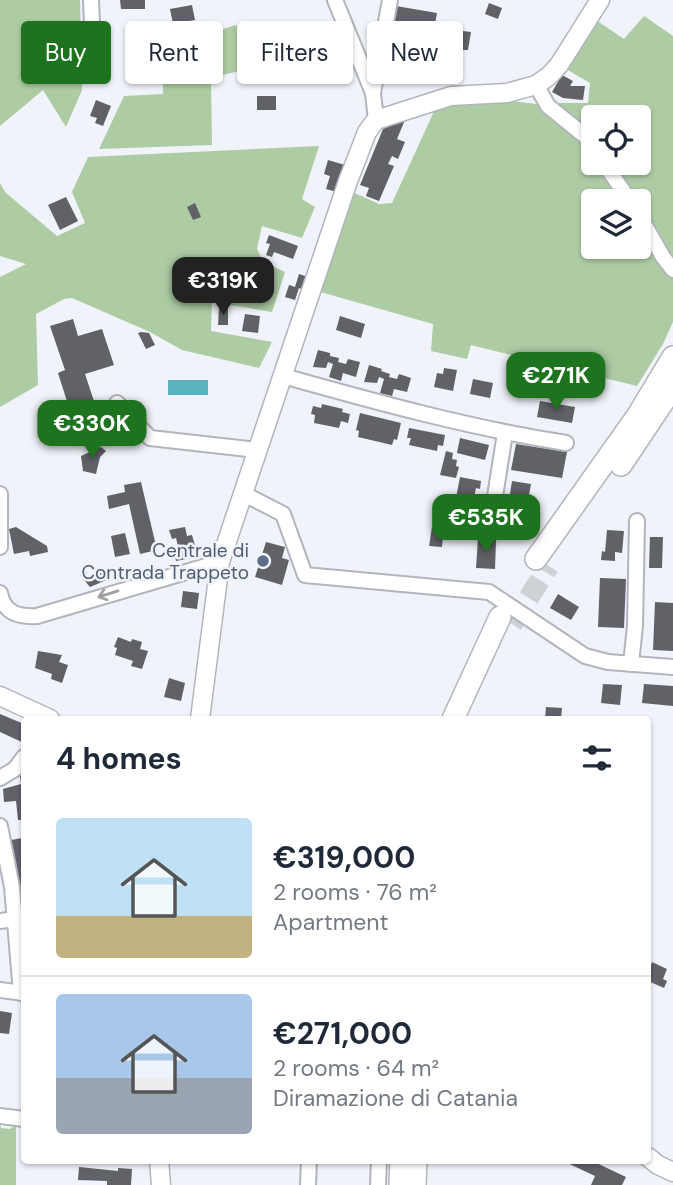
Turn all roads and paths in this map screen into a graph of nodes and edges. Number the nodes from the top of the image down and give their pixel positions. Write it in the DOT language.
graph roads {
  1 [pos="91,0"];
  2 [pos="335,0"];
  3 [pos="390,0"];
  4 [pos="600,0"];
  5 [pos="92,21"];
  6 [pos="536,85"];
  7 [pos="373,93"];
  8 [pos="376,120"];
  9 [pos="581,133"];
  10 [pos="651,236"];
  11 [pos="673,271"];
  12 [pos="673,357"];
  13 [pos="283,376"];
  14 [pos="673,387"];
  15 [pos="117,403"];
  16 [pos="505,433"];
  17 [pos="566,443"];
  18 [pos="257,450"];
  19 [pos="244,494"];
  20 [pos="0,495"];
  21 [pos="494,503"];
  22 [pos="637,521"];
  23 [pos="0,547"];
  24 [pos="220,562"];
  25 [pos="0,593"];
  26 [pos="631,664"];
  27 [pos="673,667"];
  28 [pos="0,696"];
  29 [pos="42,716"];
  30 [pos="200,716"];
  31 [pos="455,716"];
  32 [pos="469,716"];
  33 [pos="21,761"];
  34 [pos="0,778"];
  35 [pos="0,826"];
  36 [pos="3,861"];
  37 [pos="8,920"];
  38 [pos="21,983"];
  39 [pos="0,990"];
  40 [pos="21,993"];
  41 [pos="0,1116"];
  42 [pos="21,1119"];
  43 [pos="651,1159"];
  44 [pos="159,1164"];
  45 [pos="309,1164"];
  46 [pos="379,1164"];
  47 [pos="401,1164"];
  48 [pos="416,1164"];
  49 [pos="673,1172"];
  50 [pos="161,1185"];
  51 [pos="308,1185"];
  52 [pos="378,1185"];
  53 [pos="400,1185"];
  54 [pos="415,1185"];
  1 -- 5 [label="street"];
  2 -- 7 [label="street"];
  3 -- 7 [label="street"];
  4 -- 6 [label="main road"];
  6 -- 8 [label="main road"];
  6 -- 9 [label="street"];
  7 -- 8 [label="street"];
  8 -- 13 [label="main road"];
  10 -- 11 [label="street"];
  12 -- 14 [label="highway"];
  13 -- 16 [label="street"];
  13 -- 18 [label="main road"];
  15 -- 18 [label="street"];
  16 -- 17 [label="street"];
  16 -- 21 [label="street"];
  18 -- 19 [label="main road"];
  19 -- 24 [label="main road"];
  19 -- 26 [label="street"];
  20 -- 23 [label="street"];
  22 -- 26 [label="street"];
  24 -- 25 [label="street, one-way"];
  24 -- 30 [label="main road"];
  26 -- 27 [label="street"];
  28 -- 29 [label="main road"];
  31 -- 32 [label="highway"];
  33 -- 34 [label="street"];
  35 -- 36 [label="street"];
  36 -- 37 [label="street"];
  37 -- 38 [label="street"];
  39 -- 40 [label="street"];
  41 -- 42 [label="street"];
  43 -- 49 [label="main road"];
  44 -- 50 [label="main road"];
  45 -- 51 [label="street"];
  46 -- 52 [label="street"];
  47 -- 53 [label="highway"];
  48 -- 54 [label="highway"];
}
